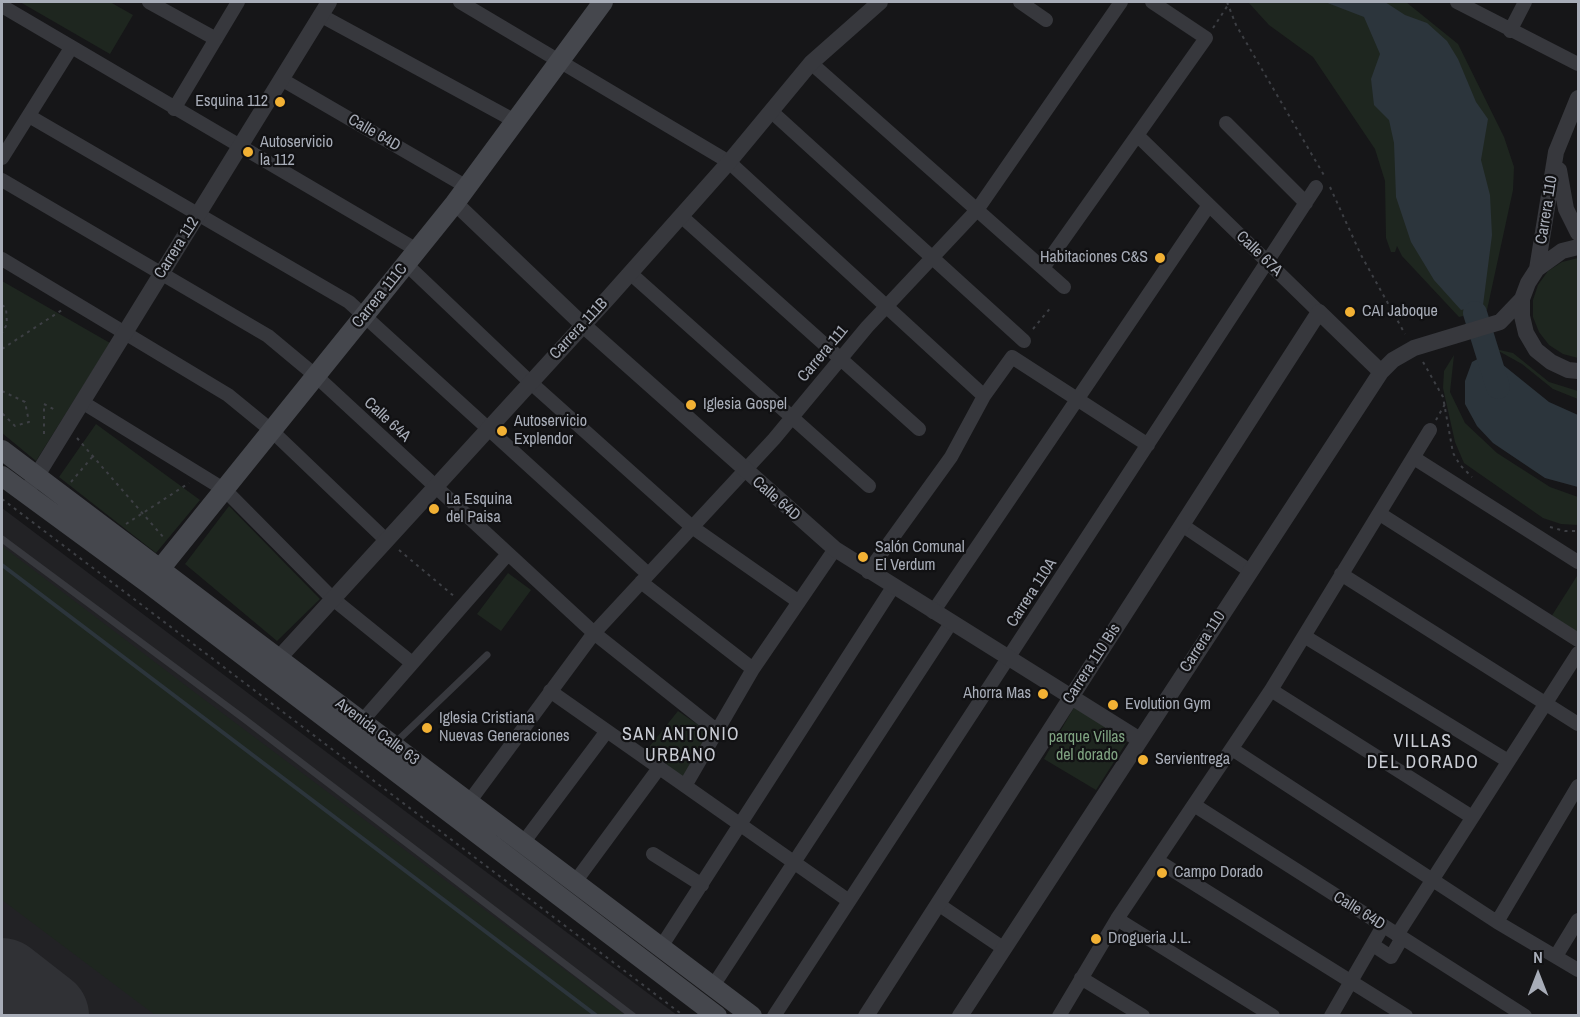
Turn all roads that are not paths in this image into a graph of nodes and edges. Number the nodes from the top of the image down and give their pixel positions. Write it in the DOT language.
graph roads {
  1 [pos="149,2"];
  2 [pos="238,2"];
  3 [pos="460,2"];
  4 [pos="603,2"];
  5 [pos="880,2"];
  6 [pos="1020,2"];
  7 [pos="1121,2"];
  8 [pos="1152,2"];
  9 [pos="1456,2"];
  10 [pos="1525,2"];
  11 [pos="325,8"];
  12 [pos="3,10"];
  13 [pos="1046,20"];
  14 [pos="1510,31"];
  15 [pos="216,39"];
  16 [pos="71,48"];
  17 [pos="560,60"];
  18 [pos="811,63"];
  19 [pos="1578,64"];
  20 [pos="281,80"];
  21 [pos="1578,98"];
  22 [pos="174,109"];
  23 [pos="772,112"];
  24 [pos="28,116"];
  25 [pos="515,121"];
  26 [pos="1226,123"];
  27 [pos="1138,136"];
  28 [pos="239,148"];
  29 [pos="1556,152"];
  30 [pos="2,158"];
  31 [pos="729,162"];
  32 [pos="2,180"];
  33 [pos="1316,187"];
  34 [pos="461,195"];
  35 [pos="1306,203"];
  36 [pos="1209,205"];
  37 [pos="977,210"];
  38 [pos="197,215"];
  39 [pos="681,216"];
  40 [pos="1578,233"];
  41 [pos="1578,247"];
  42 [pos="411,257"];
  43 [pos="932,258"];
  44 [pos="2,259"];
  45 [pos="1268,262"];
  46 [pos="1043,268"];
  47 [pos="1537,269"];
  48 [pos="162,273"];
  49 [pos="630,273"];
  50 [pos="1064,287"];
  51 [pos="1522,299"];
  52 [pos="886,306"];
  53 [pos="1319,312"];
  54 [pos="366,314"];
  55 [pos="583,325"];
  56 [pos="1492,326"];
  57 [pos="125,332"];
  58 [pos="1527,333"];
  59 [pos="1024,341"];
  60 [pos="841,358"];
  61 [pos="1578,371"];
  62 [pos="1381,372"];
  63 [pos="316,376"];
  64 [pos="531,382"];
  65 [pos="984,396"];
  66 [pos="1077,399"];
  67 [pos="82,402"];
  68 [pos="791,418"];
  69 [pos="919,429"];
  70 [pos="487,430"];
  71 [pos="1430,430"];
  72 [pos="272,431"];
  73 [pos="1148,446"];
  74 [pos="2,450"];
  75 [pos="1414,458"];
  76 [pos="744,471"];
  77 [pos="2,476"];
  78 [pos="37,476"];
  79 [pos="869,486"];
  80 [pos="434,487"];
  81 [pos="225,490"];
  82 [pos="26,494"];
  83 [pos="1380,514"];
  84 [pos="1182,525"];
  85 [pos="692,527"];
  86 [pos="2,539"];
  87 [pos="386,540"];
  88 [pos="835,549"];
  89 [pos="508,554"];
  90 [pos="1578,562"];
  91 [pos="1250,571"];
  92 [pos="868,572"];
  93 [pos="1341,574"];
  94 [pos="155,576"];
  95 [pos="645,578"];
  96 [pos="893,588"];
  97 [pos="333,599"];
  98 [pos="799,602"];
  99 [pos="933,612"];
  100 [pos="951,623"];
  101 [pos="594,633"];
  102 [pos="1304,636"];
  103 [pos="1578,640"];
  104 [pos="1578,654"];
  105 [pos="487,655"];
  106 [pos="279,658"];
  107 [pos="1008,658"];
  108 [pos="412,663"];
  109 [pos="753,669"];
  110 [pos="1271,690"];
  111 [pos="550,691"];
  112 [pos="1071,697"];
  113 [pos="1546,704"];
  114 [pos="362,721"];
  115 [pos="1578,724"];
  116 [pos="716,730"];
  117 [pos="607,731"];
  118 [pos="1140,740"];
  119 [pos="393,745"];
  120 [pos="1232,749"];
  121 [pos="1508,761"];
  122 [pos="659,768"];
  123 [pos="686,786"];
  124 [pos="1578,786"];
  125 [pos="469,802"];
  126 [pos="1194,805"];
  127 [pos="1472,817"];
  128 [pos="739,824"];
  129 [pos="523,843"];
  130 [pos="654,854"];
  131 [pos="1158,861"];
  132 [pos="794,862"];
  133 [pos="1432,879"];
  134 [pos="575,882"];
  135 [pos="702,885"];
  136 [pos="849,901"];
  137 [pos="938,904"];
  138 [pos="1117,919"];
  139 [pos="1578,920"];
  140 [pos="1497,922"];
  141 [pos="1383,926"];
  142 [pos="1400,936"];
  143 [pos="1373,945"];
  144 [pos="661,947"];
  145 [pos="1003,948"];
  146 [pos="1556,956"];
  147 [pos="1578,970"];
  148 [pos="1081,978"];
  149 [pos="1352,982"];
  150 [pos="713,986"];
  151 [pos="633,1016"];
  152 [pos="717,1016"];
  153 [pos="752,1016"];
  154 [pos="774,1016"];
  155 [pos="866,1016"];
  156 [pos="960,1016"];
  157 [pos="1059,1016"];
  158 [pos="1143,1016"];
  159 [pos="1274,1016"];
  160 [pos="1330,1016"];
  161 [pos="1406,1016"];
  162 [pos="1525,1016"];
  1 -- 15 [label="street"];
  2 -- 15 [label="street"];
  3 -- 17 [label="street"];
  4 -- 17 [label="main road, Carrera 111C"];
  5 -- 18 [label="street, Carrera 111B"];
  6 -- 13 [label="street"];
  7 -- 37 [label="street, Carrera 111"];
  8 -- 27 [label="street"];
  9 -- 14 [label="street"];
  10 -- 14 [label="street"];
  11 -- 20 [label="street, Carrera 112"];
  11 -- 25 [label="street"];
  12 -- 16 [label="street"];
  14 -- 19 [label="street"];
  15 -- 22 [label="street"];
  16 -- 22 [label="street"];
  16 -- 24 [label="street"];
  17 -- 25 [label="main road, Carrera 111C"];
  17 -- 31 [label="street"];
  18 -- 23 [label="street, Carrera 111B"];
  18 -- 37 [label="street"];
  20 -- 28 [label="street, Carrera 112"];
  20 -- 34 [label="street, Calle 64D"];
  21 -- 29 [label="street, Carrera 110"];
  22 -- 28 [label="street"];
  23 -- 31 [label="street, Carrera 111B"];
  23 -- 43 [label="street"];
  24 -- 30 [label="street"];
  24 -- 38 [label="street"];
  25 -- 34 [label="main road, Carrera 111C"];
  26 -- 35 [label="street"];
  27 -- 36 [label="street, Calle 67A"];
  27 -- 46 [label="street"];
  28 -- 38 [label="street, Carrera 112"];
  28 -- 42 [label="street"];
  29 -- 40 [label="street, Carrera 110"];
  29 -- 47 [label="street, Carrera 110"];
  31 -- 39 [label="street, Carrera 111B"];
  31 -- 52 [label="street"];
  32 -- 48 [label="street, Calle 64A"];
  33 -- 35 [label="street, Carrera 110A"];
  34 -- 42 [label="main road, Carrera 111C"];
  34 -- 55 [label="street, Calle 64D"];
  35 -- 45 [label="street, Carrera 110A"];
  36 -- 45 [label="street, Calle 67A"];
  36 -- 66 [label="street"];
  37 -- 43 [label="street, Carrera 111"];
  37 -- 46 [label="street"];
  38 -- 48 [label="street, Carrera 112"];
  38 -- 54 [label="street"];
  39 -- 49 [label="street, Carrera 111B"];
  39 -- 60 [label="street"];
  41 -- 47 [label="street"];
  42 -- 54 [label="main road, Carrera 111C"];
  42 -- 64 [label="street"];
  43 -- 52 [label="street, Carrera 111"];
  43 -- 59 [label="street"];
  44 -- 57 [label="street"];
  45 -- 53 [label="street, Calle 67A"];
  45 -- 73 [label="street, Carrera 110A"];
  46 -- 50 [label="street"];
  47 -- 51 [label="street"];
  48 -- 57 [label="street, Carrera 112"];
  48 -- 63 [label="street, Calle 64A"];
  49 -- 55 [label="street, Carrera 111B"];
  49 -- 68 [label="street"];
  51 -- 56 [label="street, Carrera 110"];
  51 -- 58 [label="street"];
  52 -- 60 [label="street, Carrera 111"];
  52 -- 65 [label="street"];
  53 -- 62 [label="street, Calle 67A"];
  53 -- 84 [label="street, Carrera 110 Bis"];
  54 -- 63 [label="main road, Carrera 111C"];
  54 -- 70 [label="street"];
  55 -- 64 [label="street, Carrera 111B"];
  55 -- 76 [label="street, Calle 64D"];
  56 -- 58 [label="street, Carrera 110"];
  56 -- 62 [label="street, Carrera 110"];
  57 -- 67 [label="street, Carrera 112"];
  57 -- 72 [label="street"];
  58 -- 61 [label="street"];
  60 -- 68 [label="street, Carrera 111"];
  60 -- 69 [label="street"];
  62 -- 91 [label="street, Carrera 110"];
  63 -- 72 [label="main road, Carrera 111C"];
  63 -- 80 [label="street, Calle 64A"];
  64 -- 70 [label="street, Carrera 111B"];
  64 -- 85 [label="street"];
  65 -- 66 [label="street"];
  65 -- 92 [label="street"];
  66 -- 73 [label="street"];
  66 -- 99 [label="street"];
  67 -- 78 [label="street, Carrera 112"];
  67 -- 81 [label="street"];
  68 -- 76 [label="street, Carrera 111"];
  68 -- 79 [label="street"];
  70 -- 80 [label="street, Carrera 111B"];
  70 -- 95 [label="street"];
  71 -- 75 [label="street"];
  72 -- 81 [label="main road, Carrera 111C"];
  72 -- 87 [label="street"];
  73 -- 107 [label="street, Carrera 110A"];
  74 -- 78 [label="main road, Avenida Calle 63"];
  75 -- 83 [label="street"];
  75 -- 90 [label="street"];
  76 -- 85 [label="street, Carrera 111"];
  76 -- 88 [label="street, Calle 64D"];
  77 -- 82 [label="main road, Avenida Calle 63"];
  78 -- 82 [label="street, Carrera 112"];
  78 -- 94 [label="main road, Avenida Calle 63"];
  80 -- 87 [label="street, Carrera 111B"];
  80 -- 89 [label="street, Calle 64A"];
  81 -- 94 [label="main road, Carrera 111C"];
  81 -- 97 [label="street"];
  82 -- 94 [label="main road, Avenida Calle 63"];
  83 -- 93 [label="street"];
  83 -- 103 [label="street"];
  84 -- 91 [label="street"];
  84 -- 112 [label="street, Carrera 110 Bis"];
  85 -- 95 [label="street, Carrera 111"];
  85 -- 98 [label="street"];
  86 -- 151 [label="lane"];
  87 -- 97 [label="street, Carrera 111B"];
  88 -- 92 [label="street, Calle 64D"];
  88 -- 98 [label="street"];
  89 -- 101 [label="street, Calle 64A"];
  89 -- 108 [label="street"];
  91 -- 118 [label="street, Carrera 110"];
  92 -- 96 [label="street, Calle 64D"];
  93 -- 102 [label="street"];
  93 -- 113 [label="street"];
  94 -- 106 [label="main road, Avenida Calle 63"];
  94 -- 152 [label="main road, Avenida Calle 63"];
  95 -- 101 [label="street, Carrera 111"];
  95 -- 109 [label="street"];
  96 -- 99 [label="street, Calle 64D"];
  96 -- 128 [label="street"];
  97 -- 106 [label="street, Carrera 111B"];
  97 -- 108 [label="street"];
  98 -- 109 [label="street"];
  99 -- 100 [label="street, Calle 64D"];
  100 -- 107 [label="street, Calle 64D"];
  100 -- 132 [label="street"];
  101 -- 111 [label="street, Carrera 111"];
  101 -- 116 [label="street, Calle 64A"];
  102 -- 110 [label="street"];
  102 -- 121 [label="street"];
  104 -- 113 [label="street"];
  105 -- 119 [label="lane"];
  106 -- 114 [label="main road, Avenida Calle 63"];
  107 -- 112 [label="street, Calle 64D"];
  107 -- 136 [label="street, Carrera 110A"];
  108 -- 114 [label="street"];
  109 -- 116 [label="street"];
  110 -- 120 [label="street"];
  110 -- 127 [label="street"];
  111 -- 117 [label="street"];
  111 -- 125 [label="street, Carrera 111"];
  112 -- 118 [label="street, Calle 64D"];
  112 -- 137 [label="street, Carrera 110 Bis"];
  113 -- 115 [label="street"];
  113 -- 121 [label="street"];
  114 -- 119 [label="main road, Avenida Calle 63"];
  116 -- 123 [label="street"];
  117 -- 122 [label="street"];
  117 -- 129 [label="street"];
  118 -- 145 [label="street, Carrera 110"];
  119 -- 125 [label="main road, Avenida Calle 63"];
  120 -- 126 [label="street"];
  120 -- 133 [label="street"];
  121 -- 127 [label="street"];
  122 -- 123 [label="street"];
  122 -- 134 [label="street"];
  123 -- 128 [label="street"];
  124 -- 140 [label="street"];
  125 -- 129 [label="main road, Avenida Calle 63"];
  126 -- 131 [label="street"];
  126 -- 141 [label="street, Calle 64D"];
  127 -- 133 [label="street"];
  128 -- 132 [label="street"];
  128 -- 135 [label="street"];
  129 -- 134 [label="main road, Avenida Calle 63"];
  130 -- 135 [label="street"];
  131 -- 138 [label="street"];
  131 -- 149 [label="street"];
  132 -- 136 [label="street"];
  132 -- 150 [label="street"];
  133 -- 140 [label="street"];
  133 -- 142 [label="street"];
  134 -- 144 [label="main road, Avenida Calle 63"];
  135 -- 144 [label="street"];
  136 -- 154 [label="street, Carrera 110A"];
  137 -- 145 [label="street"];
  137 -- 155 [label="street, Carrera 110 Bis"];
  138 -- 148 [label="street"];
  138 -- 159 [label="street"];
  139 -- 146 [label="street"];
  140 -- 146 [label="street"];
  141 -- 142 [label="street, Calle 64D"];
  141 -- 143 [label="street"];
  142 -- 143 [label="street"];
  142 -- 162 [label="street, Calle 64D"];
  143 -- 149 [label="street"];
  144 -- 150 [label="main road, Avenida Calle 63"];
  145 -- 156 [label="street, Carrera 110"];
  146 -- 147 [label="street"];
  148 -- 157 [label="street"];
  148 -- 158 [label="street"];
  149 -- 160 [label="street"];
  149 -- 161 [label="street"];
  150 -- 153 [label="main road, Avenida Calle 63"];
}
